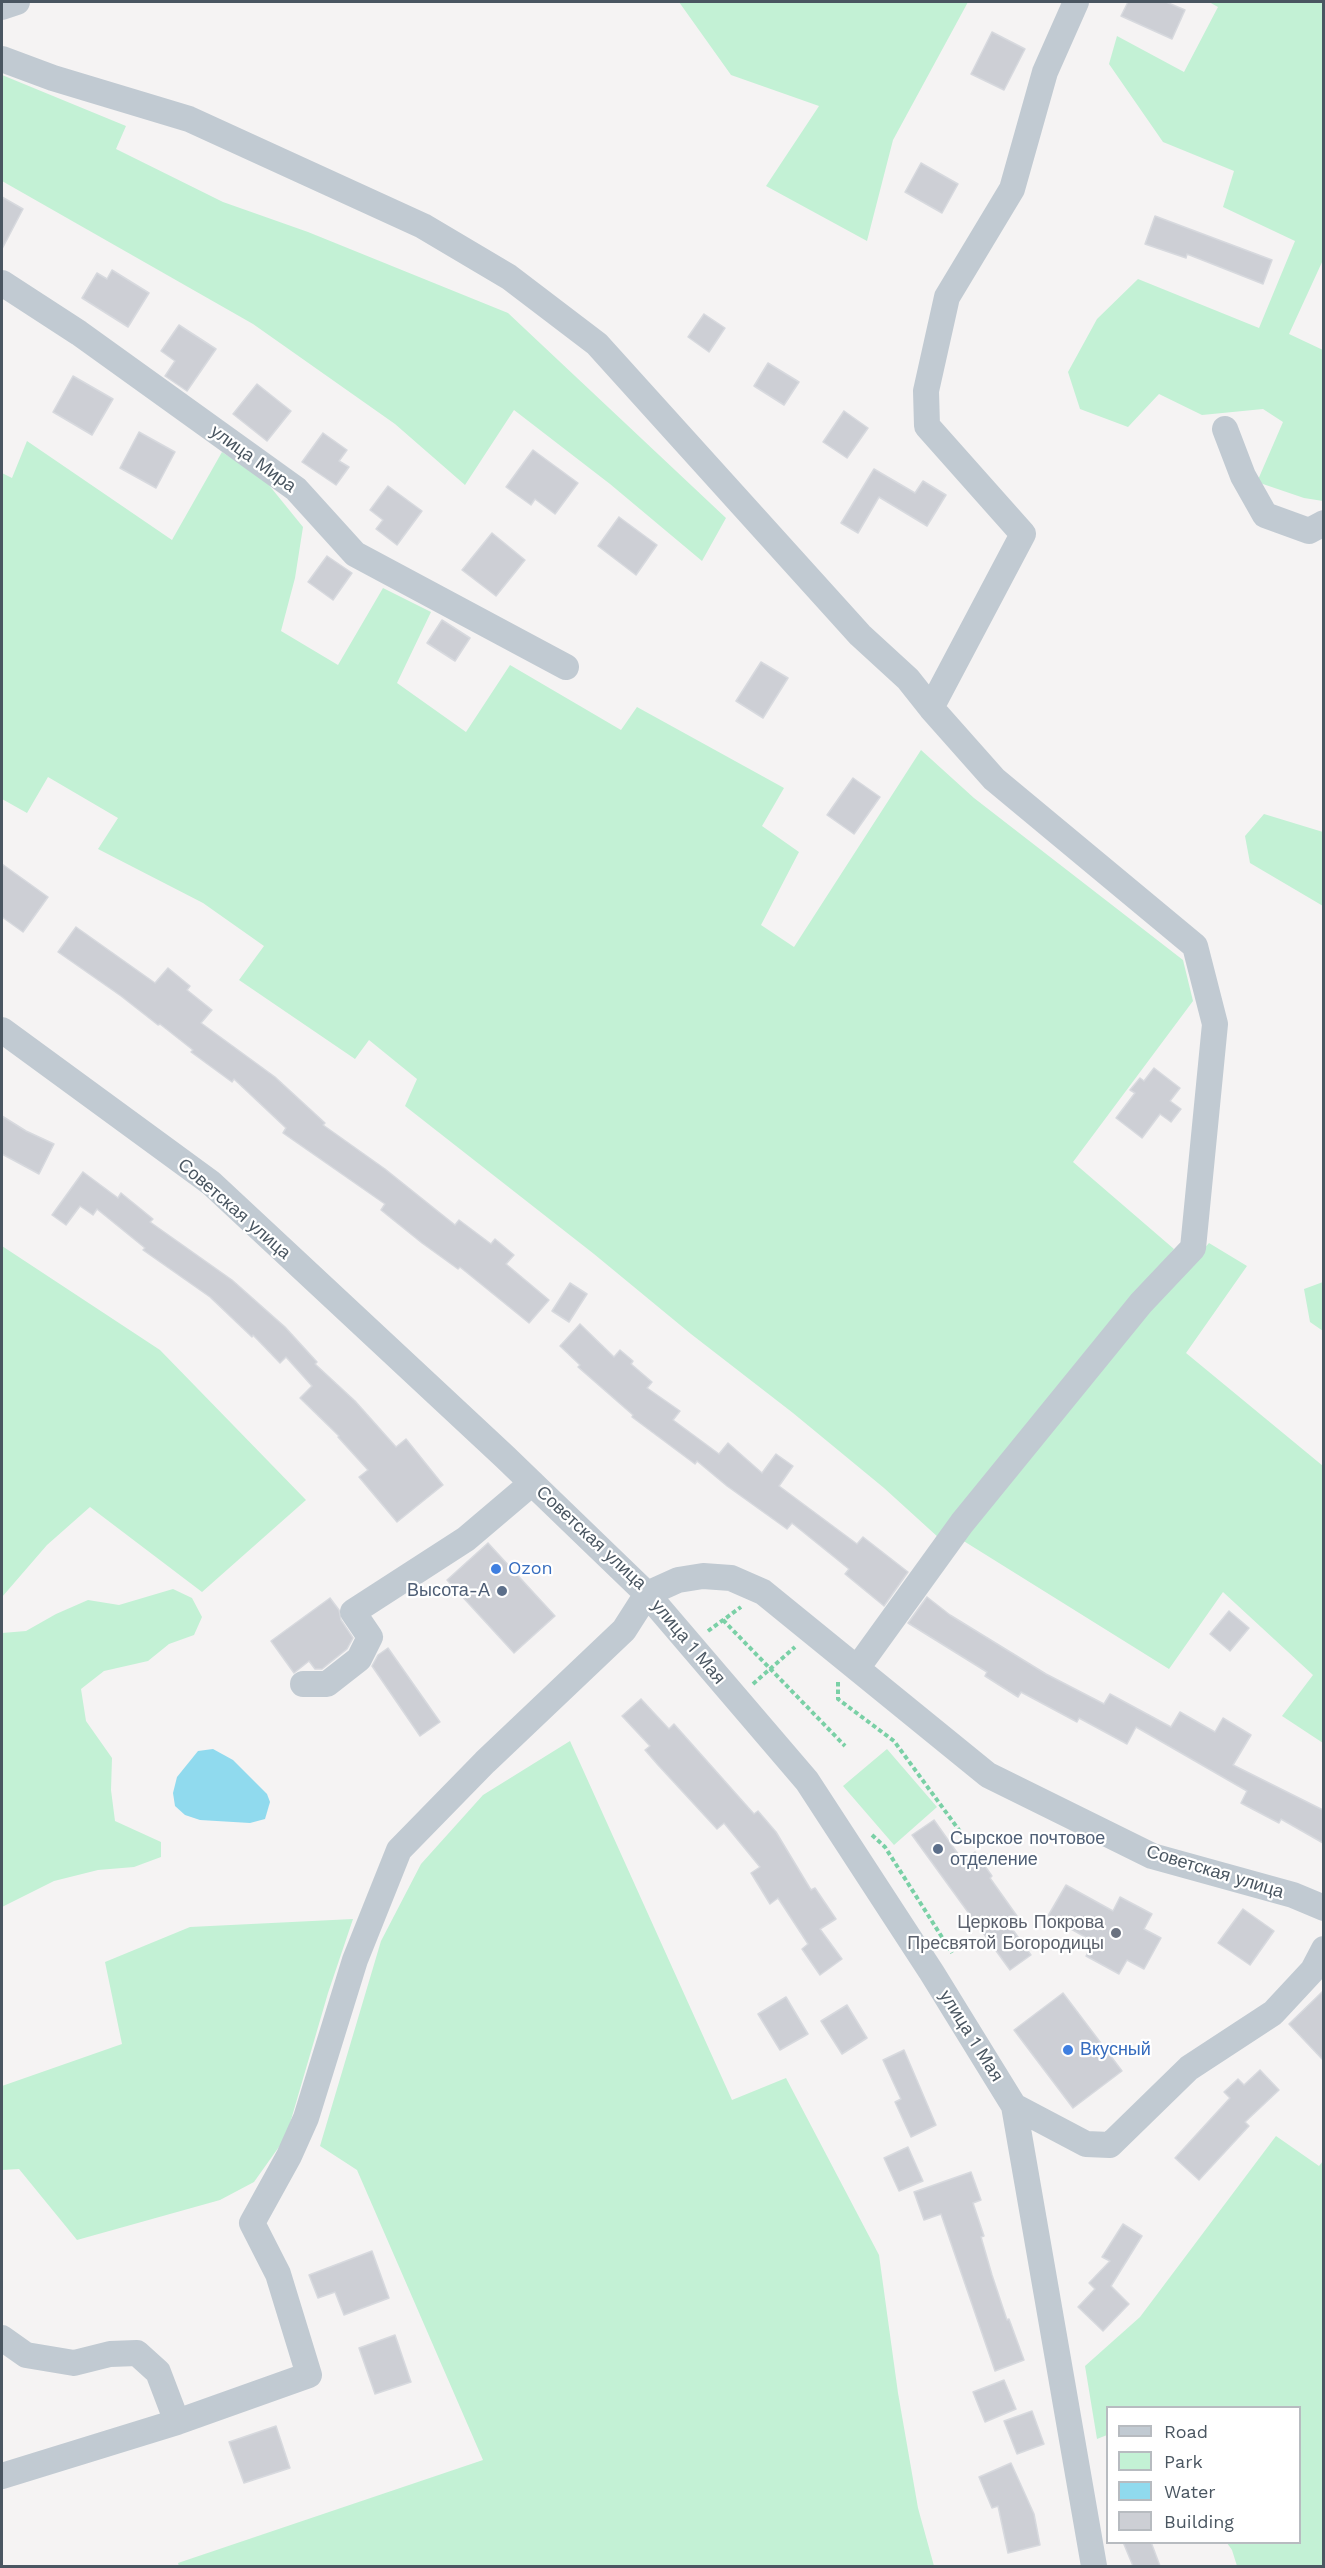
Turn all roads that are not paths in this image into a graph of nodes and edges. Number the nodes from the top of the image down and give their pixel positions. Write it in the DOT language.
graph roads {
  1 [pos="17,2"];
  2 [pos="1076,2"];
  3 [pos="2,7"];
  4 [pos="2,59"];
  5 [pos="2,283"];
  6 [pos="1225,429"];
  7 [pos="1323,523"];
  8 [pos="566,667"];
  9 [pos="931,708"];
  10 [pos="2,1030"];
  11 [pos="532,1483"];
  12 [pos="646,1594"];
  13 [pos="848,1672"];
  14 [pos="303,1684"];
  15 [pos="1323,1908"];
  16 [pos="1323,1949"];
  17 [pos="1014,2106"];
  18 [pos="2,2338"];
  19 [pos="177,2422"];
  20 [pos="2,2476"];
  21 [pos="1094,2566"];
  1 -- 3 [label="street"];
  2 -- 9 [label="street"];
  4 -- 9 [label="street"];
  5 -- 8 [label="street, улица Мира"];
  6 -- 7 [label="street"];
  9 -- 13 [label="street"];
  10 -- 11 [label="street, Советская улица"];
  11 -- 12 [label="street, Советская улица"];
  11 -- 14 [label="street"];
  12 -- 13 [label="street, Советская улица"];
  12 -- 17 [label="street, улица 1 Мая"];
  12 -- 19 [label="street"];
  13 -- 15 [label="street, Советская улица"];
  16 -- 17 [label="street"];
  17 -- 21 [label="street, улица 1 Мая"];
  18 -- 19 [label="street"];
  19 -- 20 [label="street"];
}
